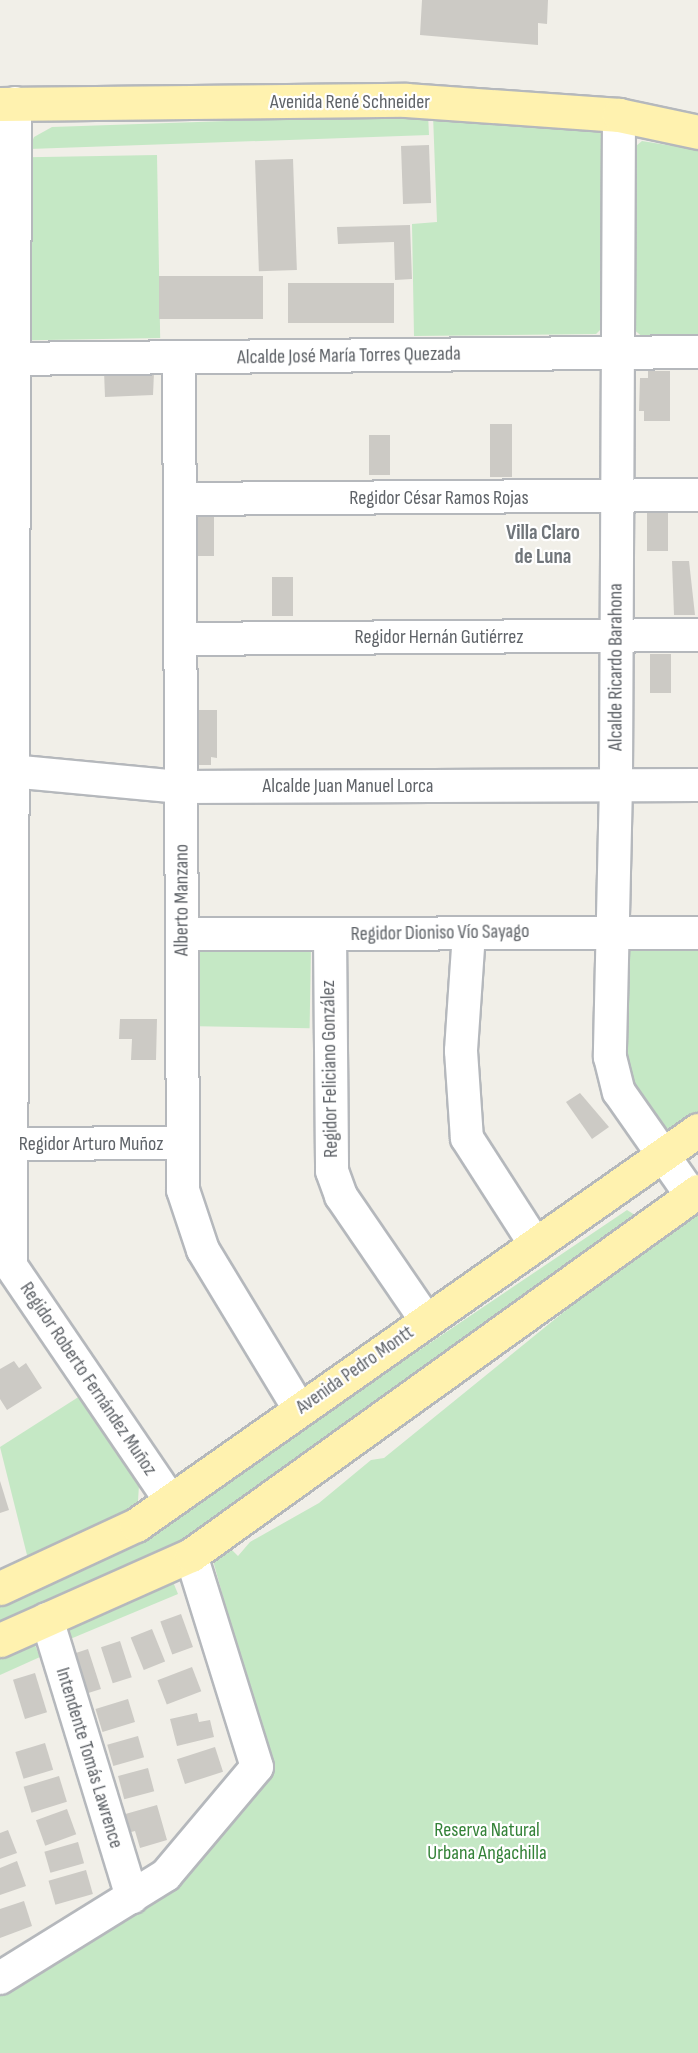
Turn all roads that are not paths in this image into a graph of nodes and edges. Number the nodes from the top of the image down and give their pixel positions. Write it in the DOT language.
graph roads {
  1 [pos="8,103"];
  2 [pos="618,115"];
  3 [pos="698,132"];
  4 [pos="619,351"];
  5 [pos="698,352"];
  6 [pos="7,359"];
  7 [pos="179,360"];
  8 [pos="698,495"];
  9 [pos="617,497"];
  10 [pos="180,499"];
  11 [pos="7,606"];
  12 [pos="698,635"];
  13 [pos="616,636"];
  14 [pos="180,639"];
  15 [pos="7,771"];
  16 [pos="616,784"];
  17 [pos="698,785"];
  18 [pos="181,787"];
  19 [pos="611,932"];
  20 [pos="469,933"];
  21 [pos="698,933"];
  22 [pos="182,934"];
  23 [pos="330,934"];
  24 [pos="698,1130"];
  25 [pos="183,1143"];
  26 [pos="6,1144"];
  27 [pos="662,1156"];
  28 [pos="695,1193"];
  29 [pos="535,1244"];
  30 [pos="6,1268"];
  31 [pos="426,1320"];
  32 [pos="300,1410"];
  33 [pos="170,1500"];
  34 [pos="191,1555"];
  35 [pos="0,1588"];
  36 [pos="47,1619"];
  37 [pos="0,1640"];
  38 [pos="132,1897"];
  39 [pos="0,1978"];
  1 -- 2 [label="main road, Avenida René Schneider"];
  1 -- 6 [label="street, Regidor Roberto Fernández Muñoz"];
  2 -- 3 [label="main road, Avenida René Schneider"];
  2 -- 4 [label="street, Alcalde Ricardo Barahona"];
  4 -- 5 [label="street, Alcalde José María Torres Quezada"];
  4 -- 7 [label="street, Alcalde José María Torres Quezada"];
  4 -- 9 [label="street, Alcalde Ricardo Barahona"];
  6 -- 7 [label="street, Alcalde José María Torres Quezada"];
  6 -- 11 [label="street, Regidor Roberto Fernández Muñoz"];
  7 -- 10 [label="street, Alberto Manzano"];
  8 -- 9 [label="street, Regidor César Ramos Rojas"];
  9 -- 10 [label="street, Regidor César Ramos Rojas"];
  9 -- 13 [label="street, Alcalde Ricardo Barahona"];
  10 -- 14 [label="street, Alberto Manzano"];
  11 -- 15 [label="street, Regidor Roberto Fernández Muñoz"];
  12 -- 13 [label="street, Regidor Hernán Gutiérrez"];
  13 -- 14 [label="street, Regidor Hernán Gutiérrez"];
  13 -- 16 [label="street, Alcalde Ricardo Barahona"];
  14 -- 18 [label="street, Alberto Manzano"];
  15 -- 18 [label="street, Alcalde Juan Manuel Lorca"];
  15 -- 26 [label="street, Regidor Roberto Fernández Muñoz"];
  16 -- 17 [label="street, Alcalde Juan Manuel Lorca"];
  16 -- 18 [label="street, Alcalde Juan Manuel Lorca"];
  16 -- 19 [label="street, Alcalde Ricardo Barahona"];
  18 -- 22 [label="street, Alberto Manzano"];
  19 -- 20 [label="street, Regidor Dioniso Vío Sayago"];
  19 -- 21 [label="street, Regidor Dioniso Vío Sayago"];
  19 -- 27 [label="street, Alcalde Ricardo Barahona"];
  20 -- 23 [label="street, Regidor Dioniso Vío Sayago"];
  20 -- 29 [label="street"];
  22 -- 23 [label="street, Regidor Dioniso Vío Sayago"];
  22 -- 25 [label="street, Alberto Manzano"];
  23 -- 31 [label="street, Regidor Feliciano González"];
  24 -- 27 [label="main road, Avenida Pedro Montt"];
  25 -- 26 [label="street, Regidor Arturo Muñoz"];
  25 -- 32 [label="street, Alberto Manzano"];
  26 -- 30 [label="street, Regidor Roberto Fernández Muñoz"];
  27 -- 28 [label="street, Alcalde Ricardo Barahona"];
  27 -- 29 [label="main road, Avenida Pedro Montt"];
  28 -- 34 [label="main road"];
  29 -- 31 [label="main road, Avenida Pedro Montt"];
  30 -- 33 [label="street, Regidor Roberto Fernández Muñoz"];
  31 -- 32 [label="main road, Avenida Pedro Montt"];
  32 -- 33 [label="main road, Avenida Pedro Montt"];
  33 -- 35 [label="main road, Avenida Pedro Montt"];
  34 -- 36 [label="main road"];
  34 -- 38 [label="street"];
  36 -- 37 [label="main road"];
  36 -- 38 [label="street, Intendente Tomás Lawrence"];
  38 -- 39 [label="street"];
}
